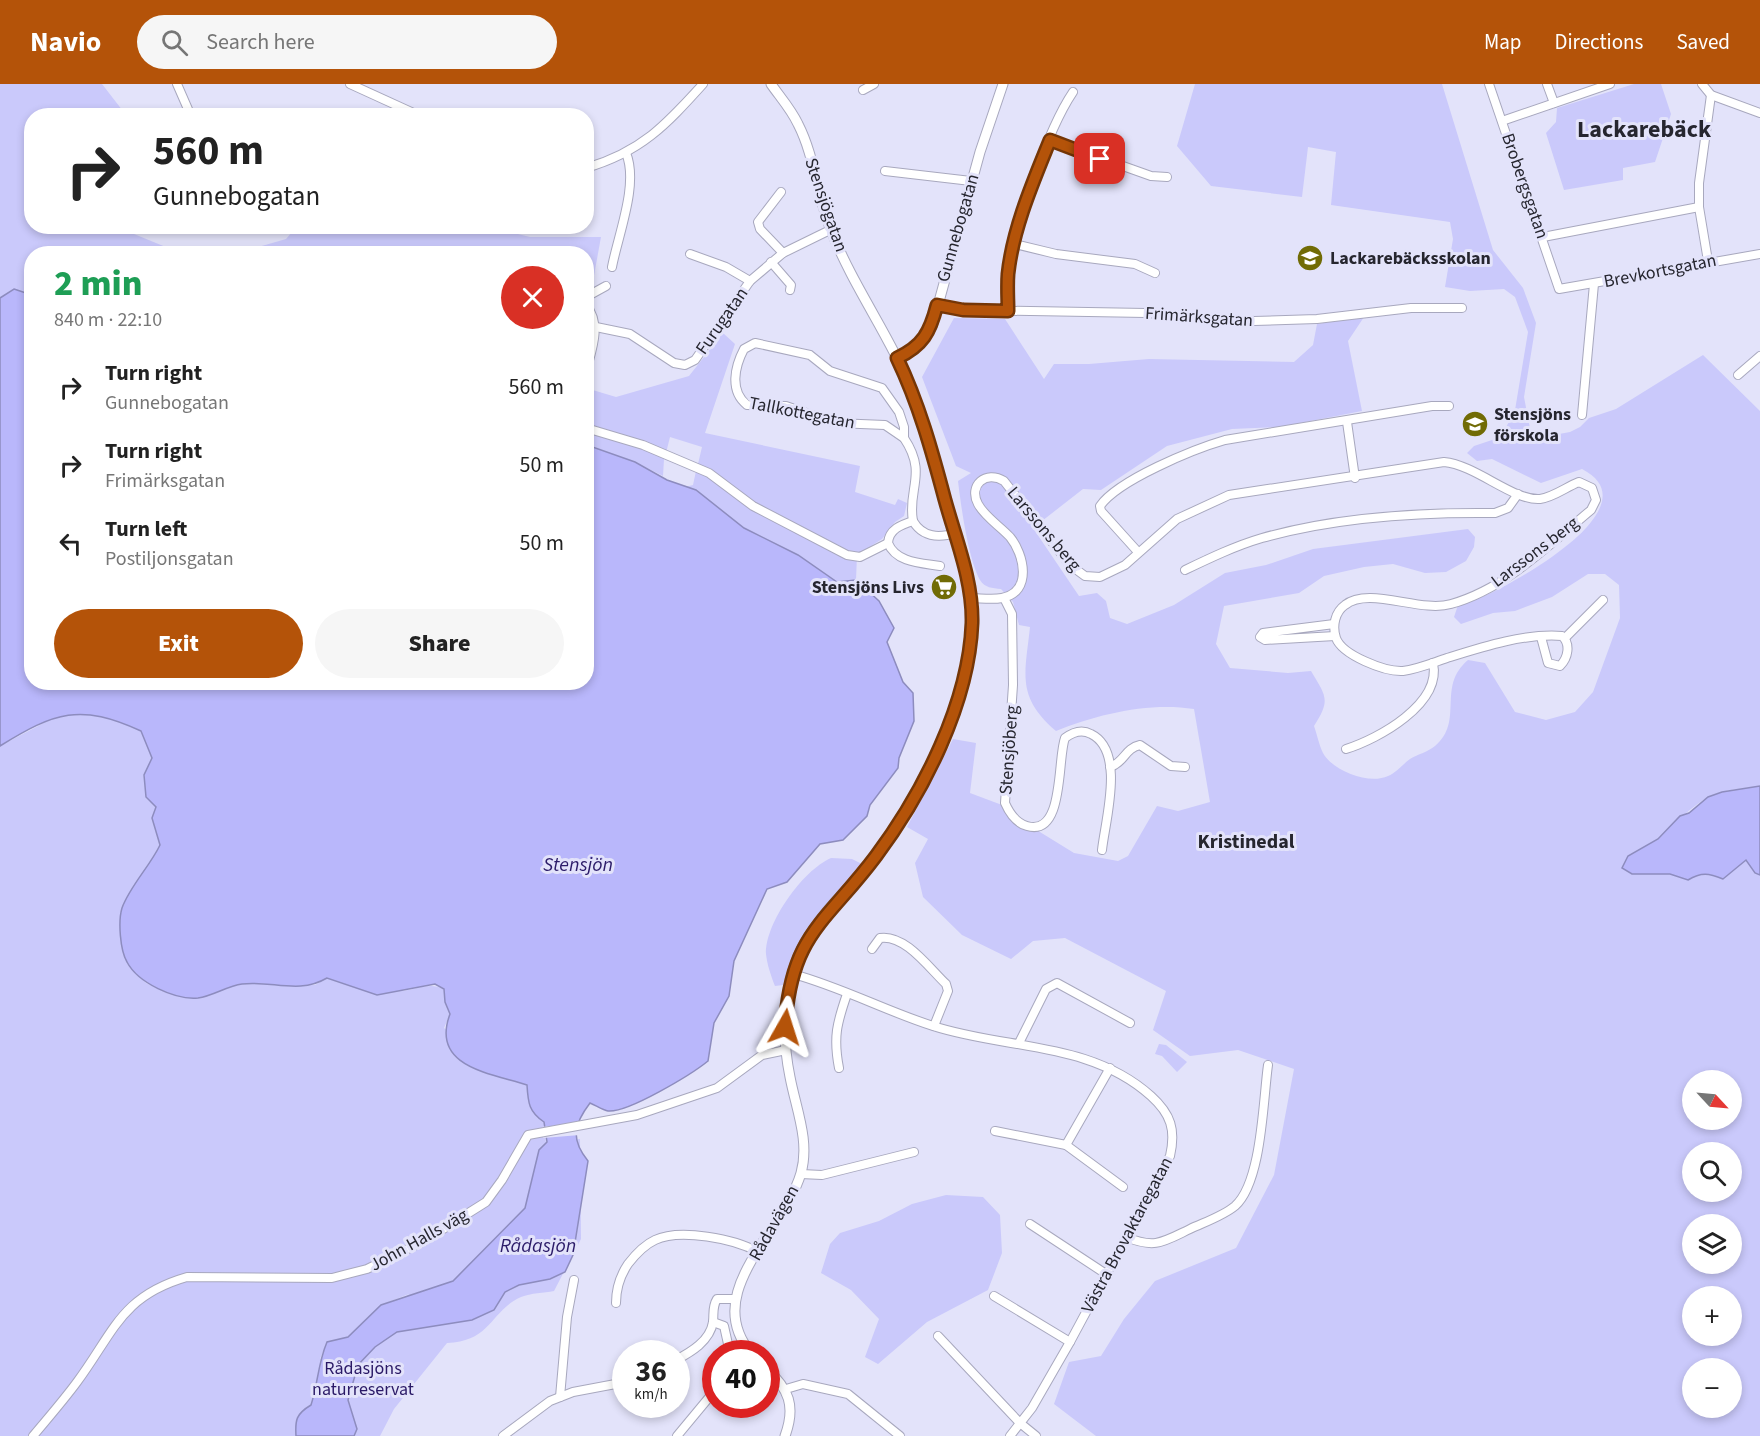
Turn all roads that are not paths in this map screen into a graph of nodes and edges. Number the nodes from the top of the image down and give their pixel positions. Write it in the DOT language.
graph roads {
  1 [pos="177,84"];
  2 [pos="351,84"];
  3 [pos="703,84"];
  4 [pos="771,84"];
  5 [pos="874,84"];
  6 [pos="1003,84"];
  7 [pos="1489,84"];
  8 [pos="1547,84"];
  9 [pos="1610,84"];
  10 [pos="1702,84"];
  11 [pos="863,90"];
  12 [pos="1073,92"];
  13 [pos="1711,94"];
  14 [pos="1554,103"];
  15 [pos="188,108"];
  16 [pos="403,108"];
  17 [pos="1760,113"];
  18 [pos="1502,121"];
  19 [pos="1050,140"];
  20 [pos="626,153"];
  21 [pos="594,165"];
  22 [pos="885,171"];
  23 [pos="1167,177"];
  24 [pos="971,182"];
  25 [pos="781,192"];
  26 [pos="1699,207"];
  27 [pos="830,230"];
  28 [pos="1543,237"];
  29 [pos="1015,244"];
  30 [pos="783,253"];
  31 [pos="690,254"];
  32 [pos="1760,254"];
  33 [pos="1708,261"];
  34 [pos="771,262"];
  35 [pos="612,267"];
  36 [pos="1155,273"];
  37 [pos="750,281"];
  38 [pos="1594,284"];
  39 [pos="606,286"];
  40 [pos="1559,289"];
  41 [pos="790,290"];
  42 [pos="594,293"];
  43 [pos="937,305"];
  44 [pos="1462,308"];
  45 [pos="1008,311"];
  46 [pos="594,317"];
  47 [pos="596,327"];
  48 [pos="594,336"];
  49 [pos="1760,356"];
  50 [pos="897,358"];
  51 [pos="1738,375"];
  52 [pos="1449,406"];
  53 [pos="1582,415"];
  54 [pos="1347,422"];
  55 [pos="594,431"];
  56 [pos="904,438"];
  57 [pos="1356,478"];
  58 [pos="1518,494"];
  59 [pos="913,521"];
  60 [pos="956,533"];
  61 [pos="888,543"];
  62 [pos="1138,552"];
  63 [pos="940,566"];
  64 [pos="1185,570"];
  65 [pos="1004,597"];
  66 [pos="970,598"];
  67 [pos="1603,600"];
  68 [pos="1334,624"];
  69 [pos="1335,636"];
  70 [pos="1541,637"];
  71 [pos="1565,638"];
  72 [pos="1432,663"];
  73 [pos="1346,748"];
  74 [pos="1110,767"];
  75 [pos="1185,767"];
  76 [pos="1102,850"];
  77 [pos="872,949"];
  78 [pos="793,974"];
  79 [pos="847,994"];
  80 [pos="1130,1023"];
  81 [pos="934,1026"];
  82 [pos="1019,1043"];
  83 [pos="786,1050"];
  84 [pos="1268,1065"];
  85 [pos="839,1068"];
  86 [pos="1110,1068"];
  87 [pos="995,1131"];
  88 [pos="1066,1145"];
  89 [pos="914,1152"];
  90 [pos="801,1174"];
  91 [pos="1124,1188"];
  92 [pos="1030,1224"];
  93 [pos="1126,1237"];
  94 [pos="758,1252"];
  95 [pos="1106,1274"];
  96 [pos="574,1280"];
  97 [pos="994,1296"];
  98 [pos="734,1299"];
  99 [pos="616,1303"];
  100 [pos="713,1322"];
  101 [pos="938,1336"];
  102 [pos="727,1340"];
  103 [pos="743,1340"];
  104 [pos="1070,1342"];
  105 [pos="690,1349"];
  106 [pos="780,1383"];
  107 [pos="612,1385"];
  108 [pos="786,1389"];
  109 [pos="560,1396"];
  110 [pos="702,1406"];
  111 [pos="1020,1423"];
  112 [pos="33,1436"];
  113 [pos="503,1436"];
  114 [pos="677,1436"];
  115 [pos="785,1436"];
  116 [pos="900,1436"];
  117 [pos="1010,1436"];
  118 [pos="1036,1436"];
  1 -- 15 [label="street"];
  2 -- 16 [label="street"];
  3 -- 20 [label="street"];
  4 -- 27 [label="street, Stensjögatan"];
  5 -- 11 [label="street"];
  6 -- 24 [label="street, Gunnebogatan"];
  7 -- 18 [label="street, Brobergsgatan"];
  8 -- 14 [label="street"];
  9 -- 14 [label="street"];
  10 -- 13 [label="street"];
  12 -- 19 [label="street"];
  13 -- 17 [label="street"];
  13 -- 26 [label="street"];
  14 -- 18 [label="street"];
  18 -- 28 [label="street, Brobergsgatan"];
  19 -- 23 [label="street"];
  19 -- 29 [label="street"];
  20 -- 21 [label="street"];
  20 -- 35 [label="street"];
  22 -- 24 [label="street"];
  24 -- 43 [label="street, Gunnebogatan"];
  25 -- 30 [label="street"];
  26 -- 28 [label="street"];
  26 -- 33 [label="street"];
  27 -- 30 [label="street, Furugatan"];
  27 -- 50 [label="street, Stensjögatan"];
  28 -- 40 [label="street, Brobergsgatan"];
  29 -- 36 [label="street"];
  29 -- 45 [label="street"];
  30 -- 34 [label="street, Furugatan"];
  31 -- 37 [label="street, Furugatan"];
  32 -- 33 [label="street, Brevkortsgatan"];
  33 -- 38 [label="street, Brevkortsgatan"];
  34 -- 37 [label="street, Furugatan"];
  34 -- 41 [label="street"];
  37 -- 47 [label="street, Furugatan"];
  38 -- 40 [label="street, Brevkortsgatan"];
  38 -- 53 [label="street"];
  39 -- 42 [label="street"];
  43 -- 45 [label="street, Frimärksgatan"];
  43 -- 50 [label="street, Gunnebogatan"];
  44 -- 45 [label="street, Frimärksgatan"];
  46 -- 47 [label="street"];
  47 -- 48 [label="street"];
  49 -- 51 [label="street"];
  50 -- 60 [label="street, Rådavägen"];
  52 -- 54 [label="street"];
  54 -- 57 [label="street"];
  54 -- 62 [label="street"];
  55 -- 61 [label="street"];
  56 -- 56 [label="street, Tallkottegatan"];
  56 -- 59 [label="street, Tallkottegatan"];
  57 -- 58 [label="street, Larssons berg"];
  57 -- 62 [label="street, Larssons berg"];
  58 -- 64 [label="street"];
  58 -- 68 [label="street, Larssons berg"];
  59 -- 60 [label="street"];
  59 -- 61 [label="street"];
  60 -- 66 [label="street, Rådavägen"];
  61 -- 63 [label="street"];
  62 -- 65 [label="street, Larssons berg"];
  65 -- 66 [label="street"];
  65 -- 74 [label="street, Stensjöberg"];
  66 -- 78 [label="street, Rådavägen"];
  67 -- 71 [label="street"];
  68 -- 69 [label="street"];
  68 -- 69 [label="street"];
  69 -- 72 [label="street"];
  70 -- 71 [label="street"];
  70 -- 71 [label="street"];
  70 -- 72 [label="street"];
  72 -- 73 [label="street"];
  74 -- 75 [label="street"];
  74 -- 76 [label="street, Stensjöberg"];
  77 -- 81 [label="street"];
  78 -- 79 [label="street, Västra Brovaktaregatan"];
  78 -- 83 [label="street, Rådavägen"];
  79 -- 81 [label="street, Västra Brovaktaregatan"];
  79 -- 85 [label="street"];
  80 -- 82 [label="street"];
  81 -- 82 [label="street, Västra Brovaktaregatan"];
  82 -- 86 [label="street, Västra Brovaktaregatan"];
  83 -- 90 [label="street, Rådavägen"];
  83 -- 112 [label="street, John Halls väg"];
  84 -- 93 [label="street"];
  86 -- 88 [label="street"];
  86 -- 93 [label="street, Västra Brovaktaregatan"];
  87 -- 88 [label="street"];
  88 -- 91 [label="street"];
  89 -- 90 [label="street"];
  90 -- 94 [label="street, Rådavägen"];
  92 -- 95 [label="street"];
  93 -- 95 [label="street, Västra Brovaktaregatan"];
  94 -- 98 [label="street, Rådavägen"];
  94 -- 99 [label="street"];
  95 -- 104 [label="street, Västra Brovaktaregatan"];
  96 -- 109 [label="street"];
  97 -- 104 [label="street"];
  98 -- 100 [label="street"];
  98 -- 103 [label="street"];
  100 -- 102 [label="street"];
  100 -- 105 [label="street"];
  101 -- 111 [label="street"];
  104 -- 111 [label="street, Västra Brovaktaregatan"];
  106 -- 108 [label="street"];
  107 -- 109 [label="street"];
  108 -- 115 [label="street"];
  108 -- 116 [label="street"];
  109 -- 113 [label="street"];
  110 -- 114 [label="street"];
  111 -- 117 [label="street, Västra Brovaktaregatan"];
  111 -- 118 [label="street"];
}
